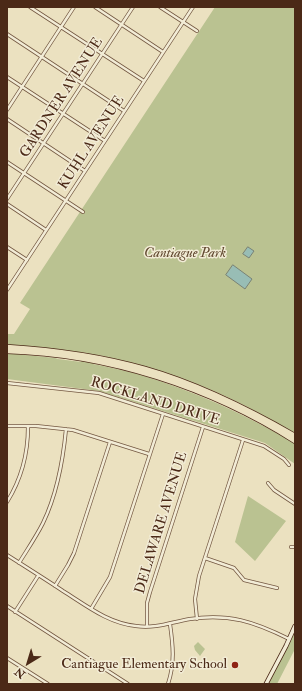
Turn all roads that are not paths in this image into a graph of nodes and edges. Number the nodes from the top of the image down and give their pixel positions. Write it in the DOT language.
graph roads {
  1 [pos="30,7"];
  2 [pos="74,7"];
  3 [pos="95,7"];
  4 [pos="133,7"];
  5 [pos="160,7"];
  6 [pos="193,7"];
  7 [pos="183,22"];
  8 [pos="122,24"];
  9 [pos="61,27"];
  10 [pos="197,31"];
  11 [pos="7,34"];
  12 [pos="164,52"];
  13 [pos="102,54"];
  14 [pos="42,57"];
  15 [pos="7,77"];
  16 [pos="144,82"];
  17 [pos="83,84"];
  18 [pos="22,87"];
  19 [pos="7,110"];
  20 [pos="124,111"];
  21 [pos="63,114"];
  22 [pos="7,119"];
  23 [pos="105,141"];
  24 [pos="44,143"];
  25 [pos="7,162"];
  26 [pos="86,171"];
  27 [pos="24,173"];
  28 [pos="7,199"];
  29 [pos="66,200"];
  30 [pos="7,204"];
  31 [pos="83,212"];
  32 [pos="46,230"];
  33 [pos="7,247"];
  34 [pos="27,260"];
  35 [pos="8,290"];
  36 [pos="7,347"];
  37 [pos="7,351"];
  38 [pos="82,357"];
  39 [pos="95,360"];
  40 [pos="7,383"];
  41 [pos="163,414"];
  42 [pos="7,426"];
  43 [pos="28,427"];
  44 [pos="203,427"];
  45 [pos="66,429"];
  46 [pos="295,436"];
  47 [pos="243,440"];
  48 [pos="295,441"];
  49 [pos="110,442"];
  50 [pos="149,454"];
  51 [pos="289,465"];
  52 [pos="268,483"];
  53 [pos="7,502"];
  54 [pos="295,504"];
  55 [pos="291,547"];
  56 [pos="295,547"];
  57 [pos="7,555"];
  58 [pos="205,558"];
  59 [pos="19,563"];
  60 [pos="38,576"];
  61 [pos="54,586"];
  62 [pos="277,588"];
  63 [pos="7,606"];
  64 [pos="91,609"];
  65 [pos="15,612"];
  66 [pos="197,619"];
  67 [pos="170,624"];
  68 [pos="147,626"];
  69 [pos="295,626"];
  70 [pos="289,639"];
  71 [pos="7,658"];
  72 [pos="48,684"];
  73 [pos="128,684"];
  74 [pos="168,684"];
  75 [pos="266,684"];
  1 -- 9 [label="street"];
  2 -- 9 [label="street"];
  3 -- 8 [label="street"];
  4 -- 8 [label="street, GARDNER AVENUE"];
  5 -- 7 [label="street"];
  6 -- 7 [label="street, KUHL AVENUE"];
  7 -- 10 [label="street"];
  7 -- 12 [label="street, KUHL AVENUE"];
  8 -- 12 [label="street"];
  8 -- 13 [label="street, GARDNER AVENUE"];
  9 -- 13 [label="street"];
  9 -- 14 [label="street"];
  11 -- 14 [label="street"];
  12 -- 16 [label="street, KUHL AVENUE"];
  13 -- 16 [label="street"];
  13 -- 17 [label="street, GARDNER AVENUE"];
  14 -- 17 [label="street"];
  14 -- 18 [label="street"];
  15 -- 18 [label="street"];
  16 -- 20 [label="street, KUHL AVENUE"];
  17 -- 20 [label="street"];
  17 -- 21 [label="street, GARDNER AVENUE"];
  18 -- 19 [label="street"];
  18 -- 21 [label="street"];
  20 -- 23 [label="street, KUHL AVENUE"];
  21 -- 23 [label="street"];
  21 -- 24 [label="street, GARDNER AVENUE"];
  22 -- 24 [label="street"];
  23 -- 26 [label="street, KUHL AVENUE"];
  24 -- 26 [label="street"];
  24 -- 27 [label="street, GARDNER AVENUE"];
  25 -- 27 [label="street"];
  26 -- 29 [label="street, KUHL AVENUE"];
  27 -- 28 [label="street, GARDNER AVENUE"];
  27 -- 29 [label="street"];
  29 -- 31 [label="street"];
  29 -- 32 [label="street, KUHL AVENUE"];
  30 -- 32 [label="street"];
  32 -- 34 [label="street, KUHL AVENUE"];
  33 -- 34 [label="street"];
  34 -- 35 [label="street, KUHL AVENUE"];
  36 -- 38 [label="highway"];
  37 -- 38 [label="highway"];
  38 -- 39 [label="highway"];
  39 -- 46 [label="highway"];
  39 -- 48 [label="highway"];
  40 -- 41 [label="street, ROCKLAND DRIVE"];
  41 -- 44 [label="street, ROCKLAND DRIVE"];
  41 -- 50 [label="street"];
  42 -- 43 [label="street"];
  43 -- 45 [label="street"];
  43 -- 53 [label="street"];
  44 -- 47 [label="street, ROCKLAND DRIVE"];
  44 -- 68 [label="street, DELAWARE AVENUE"];
  45 -- 49 [label="street"];
  45 -- 59 [label="street"];
  47 -- 51 [label="street, ROCKLAND DRIVE"];
  47 -- 58 [label="street"];
  49 -- 50 [label="street"];
  49 -- 61 [label="street"];
  50 -- 64 [label="street"];
  52 -- 54 [label="street"];
  55 -- 56 [label="street"];
  57 -- 59 [label="street"];
  58 -- 62 [label="street"];
  58 -- 66 [label="street"];
  59 -- 60 [label="street"];
  60 -- 61 [label="street"];
  60 -- 65 [label="street"];
  61 -- 64 [label="street"];
  63 -- 65 [label="street"];
  64 -- 68 [label="street"];
  65 -- 73 [label="street"];
  66 -- 67 [label="street"];
  66 -- 70 [label="street"];
  67 -- 68 [label="street"];
  67 -- 74 [label="street"];
  69 -- 70 [label="main road"];
  70 -- 75 [label="main road"];
  71 -- 72 [label="street"];
}
